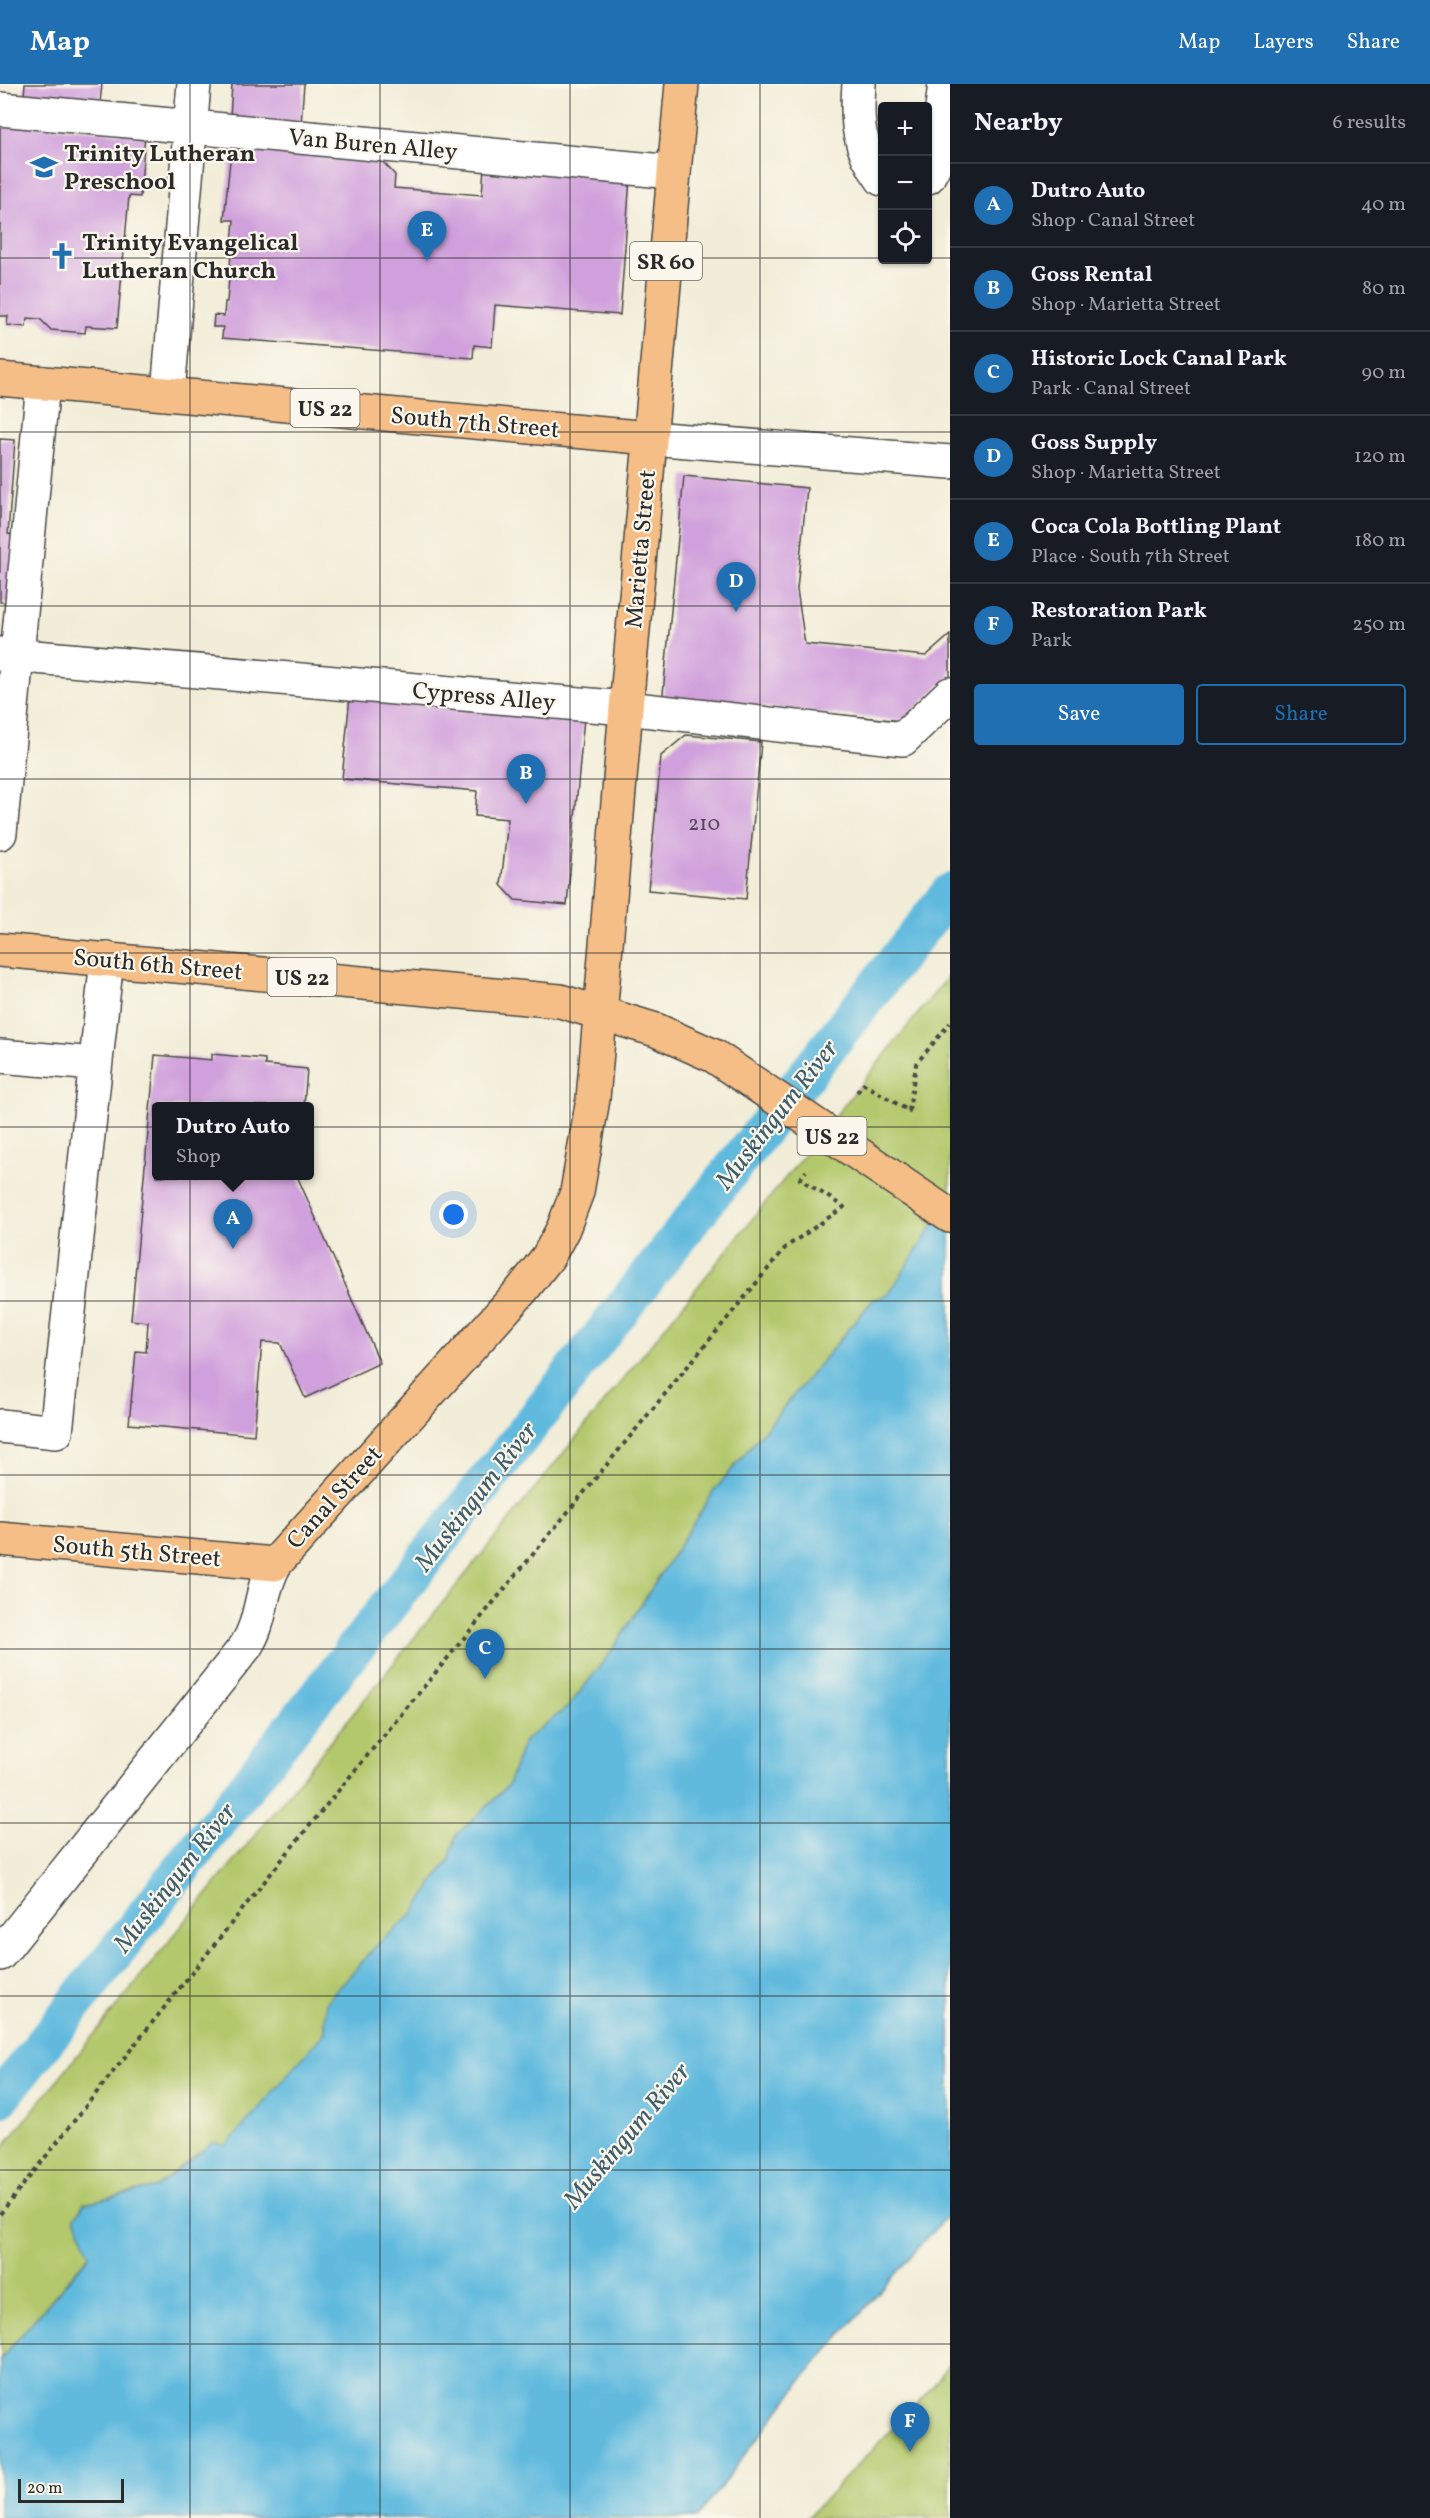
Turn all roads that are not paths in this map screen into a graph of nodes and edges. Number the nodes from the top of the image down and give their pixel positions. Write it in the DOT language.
graph roads {
  1 [pos="194,84"];
  2 [pos="682,84"];
  3 [pos="859,84"];
  4 [pos="945,84"];
  5 [pos="0,109"];
  6 [pos="191,127"];
  7 [pos="932,169"];
  8 [pos="674,172"];
  9 [pos="878,174"];
  10 [pos="0,379"];
  11 [pos="43,383"];
  12 [pos="168,393"];
  13 [pos="650,438"];
  14 [pos="950,462"];
  15 [pos="9,655"];
  16 [pos="950,694"];
  17 [pos="626,708"];
  18 [pos="0,833"];
  19 [pos="0,950"];
  20 [pos="107,959"];
  21 [pos="601,1015"];
  22 [pos="0,1056"];
  23 [pos="95,1064"];
  24 [pos="950,1216"];
  25 [pos="0,1426"];
  26 [pos="0,1539"];
  27 [pos="274,1564"];
  28 [pos="0,1954"];
  1 -- 6 [label="street"];
  2 -- 8 [label="main road, Marietta Street / SR 60"];
  3 -- 9 [label="street"];
  4 -- 7 [label="street"];
  5 -- 6 [label="street, Van Buren Alley"];
  6 -- 8 [label="street, Van Buren Alley"];
  6 -- 12 [label="street"];
  8 -- 13 [label="main road, Marietta Street / SR 60"];
  10 -- 11 [label="main road, South 7th Street / US 22"];
  11 -- 12 [label="main road, South 7th Street / US 22"];
  11 -- 15 [label="street"];
  12 -- 13 [label="main road, South 7th Street / US 22"];
  13 -- 14 [label="street, South 7th Street"];
  13 -- 17 [label="main road, Marietta Street"];
  15 -- 17 [label="street, Cypress Alley"];
  15 -- 18 [label="street"];
  16 -- 17 [label="street, Cypress Alley"];
  17 -- 21 [label="main road, Marietta Street"];
  19 -- 20 [label="main road, South 6th Street / US 22"];
  20 -- 21 [label="main road, South 6th Street / US 22"];
  20 -- 23 [label="street"];
  21 -- 24 [label="main road, US 22"];
  21 -- 27 [label="main road, Canal Street"];
  22 -- 23 [label="street"];
  23 -- 25 [label="street"];
  26 -- 27 [label="main road, South 5th Street"];
  27 -- 28 [label="street, Canal Street"];
}
